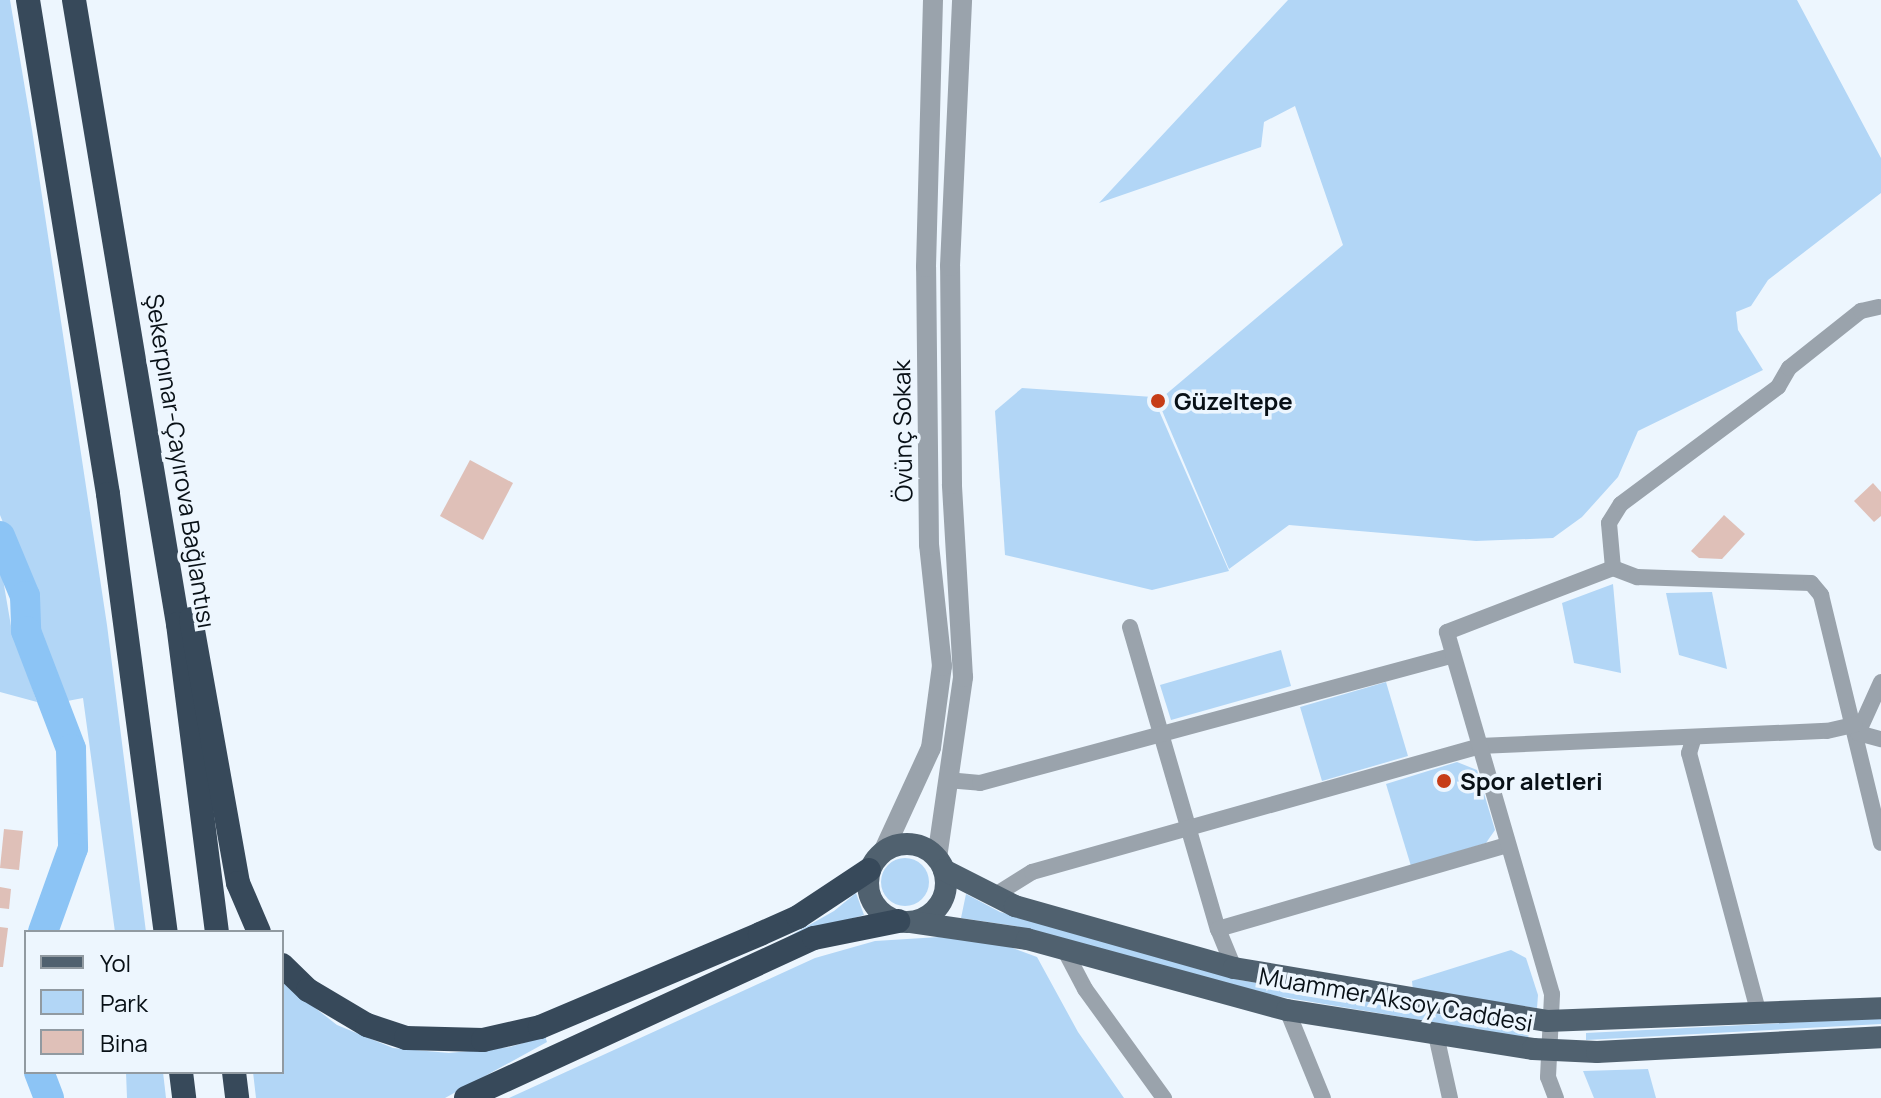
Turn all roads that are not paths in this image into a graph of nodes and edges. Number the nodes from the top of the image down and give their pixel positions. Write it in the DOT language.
graph roads {
  1 [pos="28,0"];
  2 [pos="74,0"];
  3 [pos="933,0"];
  4 [pos="962,0"];
  5 [pos="1879,307"];
  6 [pos="154,467"];
  7 [pos="1613,568"];
  8 [pos="1130,627"];
  9 [pos="1453,655"];
  10 [pos="1881,682"];
  11 [pos="1856,729"];
  12 [pos="1162,734"];
  13 [pos="1694,737"];
  14 [pos="1881,739"];
  15 [pos="1479,746"];
  16 [pos="947,780"];
  17 [pos="1189,827"];
  18 [pos="1881,843"];
  19 [pos="1508,845"];
  20 [pos="884,850"];
  21 [pos="941,864"];
  22 [pos="869,870"];
  23 [pos="992,897"];
  24 [pos="904,922"];
  25 [pos="1218,929"];
  26 [pos="166,930"];
  27 [pos="217,930"];
  28 [pos="258,930"];
  29 [pos="1064,949"];
  30 [pos="284,967"];
  31 [pos="1234,968"];
  32 [pos="1881,1008"];
  33 [pos="1287,1010"];
  34 [pos="1759,1014"];
  35 [pos="1553,1022"];
  36 [pos="1436,1035"];
  37 [pos="1881,1037"];
  38 [pos="1549,1051"];
  39 [pos="181,1074"];
  40 [pos="234,1074"];
  41 [pos="184,1098"];
  42 [pos="237,1098"];
  43 [pos="466,1098"];
  44 [pos="1164,1098"];
  45 [pos="1323,1098"];
  46 [pos="1450,1098"];
  47 [pos="1556,1098"];
  1 -- 26 [label="highway"];
  2 -- 6 [label="highway, Şekerpınar-Çayırova Bağlantısı"];
  3 -- 20 [label="street, Övünç Sokak"];
  4 -- 16 [label="street, Övünç Sokak"];
  5 -- 7 [label="street"];
  6 -- 27 [label="highway, Şekerpınar-Çayırova Bağlantısı"];
  6 -- 28 [label="highway"];
  7 -- 9 [label="street"];
  7 -- 11 [label="street"];
  8 -- 12 [label="street"];
  9 -- 12 [label="street"];
  9 -- 15 [label="street"];
  10 -- 11 [label="street"];
  11 -- 13 [label="street"];
  11 -- 14 [label="street"];
  11 -- 18 [label="street"];
  12 -- 16 [label="street"];
  12 -- 17 [label="street"];
  13 -- 15 [label="street"];
  13 -- 34 [label="street"];
  15 -- 17 [label="street"];
  15 -- 19 [label="street"];
  16 -- 21 [label="street, Övünç Sokak"];
  17 -- 23 [label="street"];
  17 -- 25 [label="street"];
  19 -- 25 [label="street"];
  19 -- 35 [label="street"];
  20 -- 21 [label="main road"];
  20 -- 22 [label="main road"];
  21 -- 23 [label="main road"];
  21 -- 24 [label="main road"];
  22 -- 24 [label="main road"];
  22 -- 30 [label="highway"];
  23 -- 31 [label="main road"];
  24 -- 29 [label="main road, Muammer Aksoy Caddesi"];
  24 -- 43 [label="highway"];
  25 -- 31 [label="street"];
  29 -- 33 [label="main road, Muammer Aksoy Caddesi"];
  29 -- 44 [label="street"];
  31 -- 35 [label="main road"];
  32 -- 34 [label="main road"];
  33 -- 36 [label="main road, Muammer Aksoy Caddesi"];
  33 -- 45 [label="street"];
  34 -- 35 [label="main road"];
  35 -- 38 [label="street"];
  36 -- 38 [label="main road, Muammer Aksoy Caddesi"];
  36 -- 46 [label="street"];
  37 -- 38 [label="main road, Muammer Aksoy Caddesi"];
  38 -- 47 [label="street"];
  39 -- 41 [label="highway"];
  40 -- 42 [label="highway"];
}
